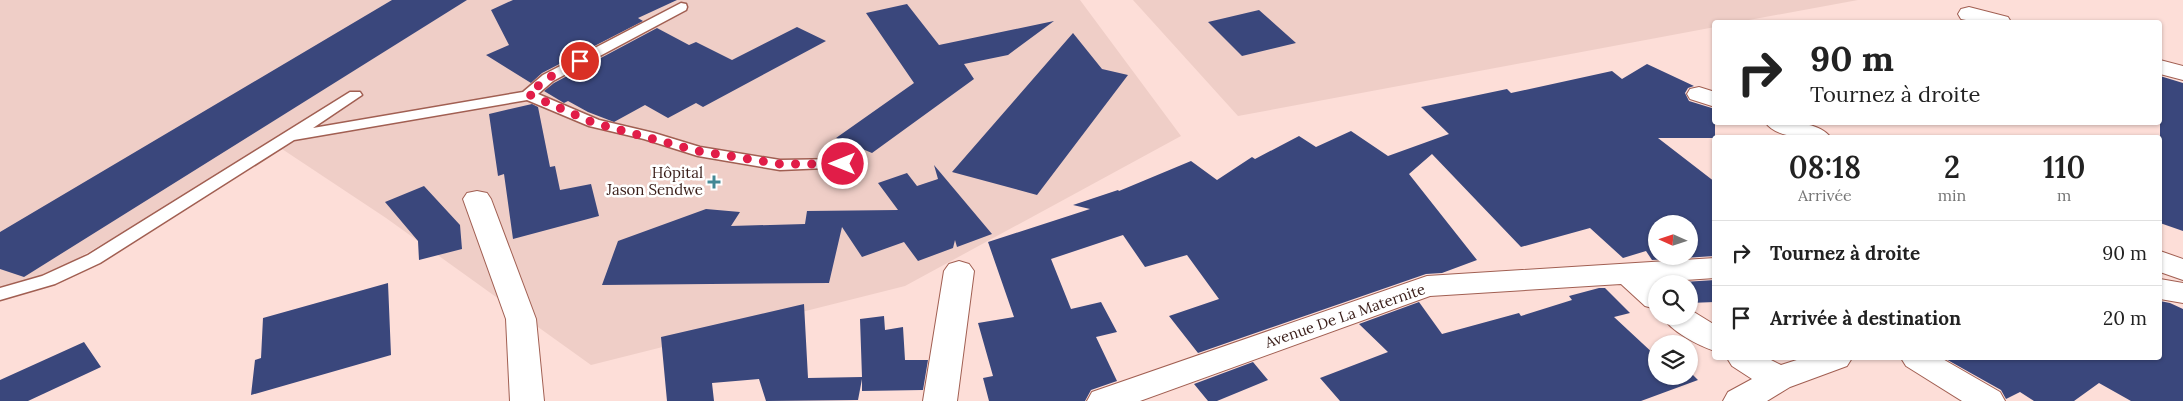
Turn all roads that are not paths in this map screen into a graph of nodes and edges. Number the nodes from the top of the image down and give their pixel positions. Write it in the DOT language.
graph roads {
  1 [pos="682,7"];
  2 [pos="1969,14"];
  3 [pos="1992,20"];
  4 [pos="2162,68"];
  5 [pos="2183,73"];
  6 [pos="528,94"];
  7 [pos="356,95"];
  8 [pos="1785,125"];
  9 [pos="1811,135"];
  10 [pos="291,136"];
  11 [pos="843,164"];
  12 [pos="477,199"];
  13 [pos="2162,263"];
  14 [pos="1712,268"];
  15 [pos="2183,270"];
  16 [pos="959,271"];
  17 [pos="1627,273"];
  18 [pos="2162,289"];
  19 [pos="1648,292"];
  20 [pos="2183,293"];
  21 [pos="0,294"];
  22 [pos="1691,325"];
  23 [pos="1712,338"];
  24 [pos="1746,360"];
  25 [pos="1830,360"];
  26 [pos="1920,360"];
  27 [pos="1778,379"];
  28 [pos="527,401"];
  29 [pos="940,401"];
  30 [pos="1104,401"];
  31 [pos="1740,401"];
  32 [pos="1988,401"];
  1 -- 6 [label="lane"];
  2 -- 3 [label="street"];
  4 -- 5 [label="street"];
  6 -- 10 [label="lane"];
  6 -- 11 [label="lane"];
  7 -- 10 [label="lane"];
  8 -- 9 [label="street"];
  10 -- 21 [label="lane"];
  12 -- 28 [label="street"];
  13 -- 15 [label="street"];
  14 -- 17 [label="street, Avenue De La Maternite"];
  16 -- 29 [label="street"];
  17 -- 19 [label="street"];
  17 -- 30 [label="street, Avenue De La Maternite"];
  18 -- 20 [label="street"];
  22 -- 23 [label="street"];
  24 -- 27 [label="street"];
  25 -- 27 [label="street"];
  26 -- 32 [label="street"];
  27 -- 31 [label="street"];
}
